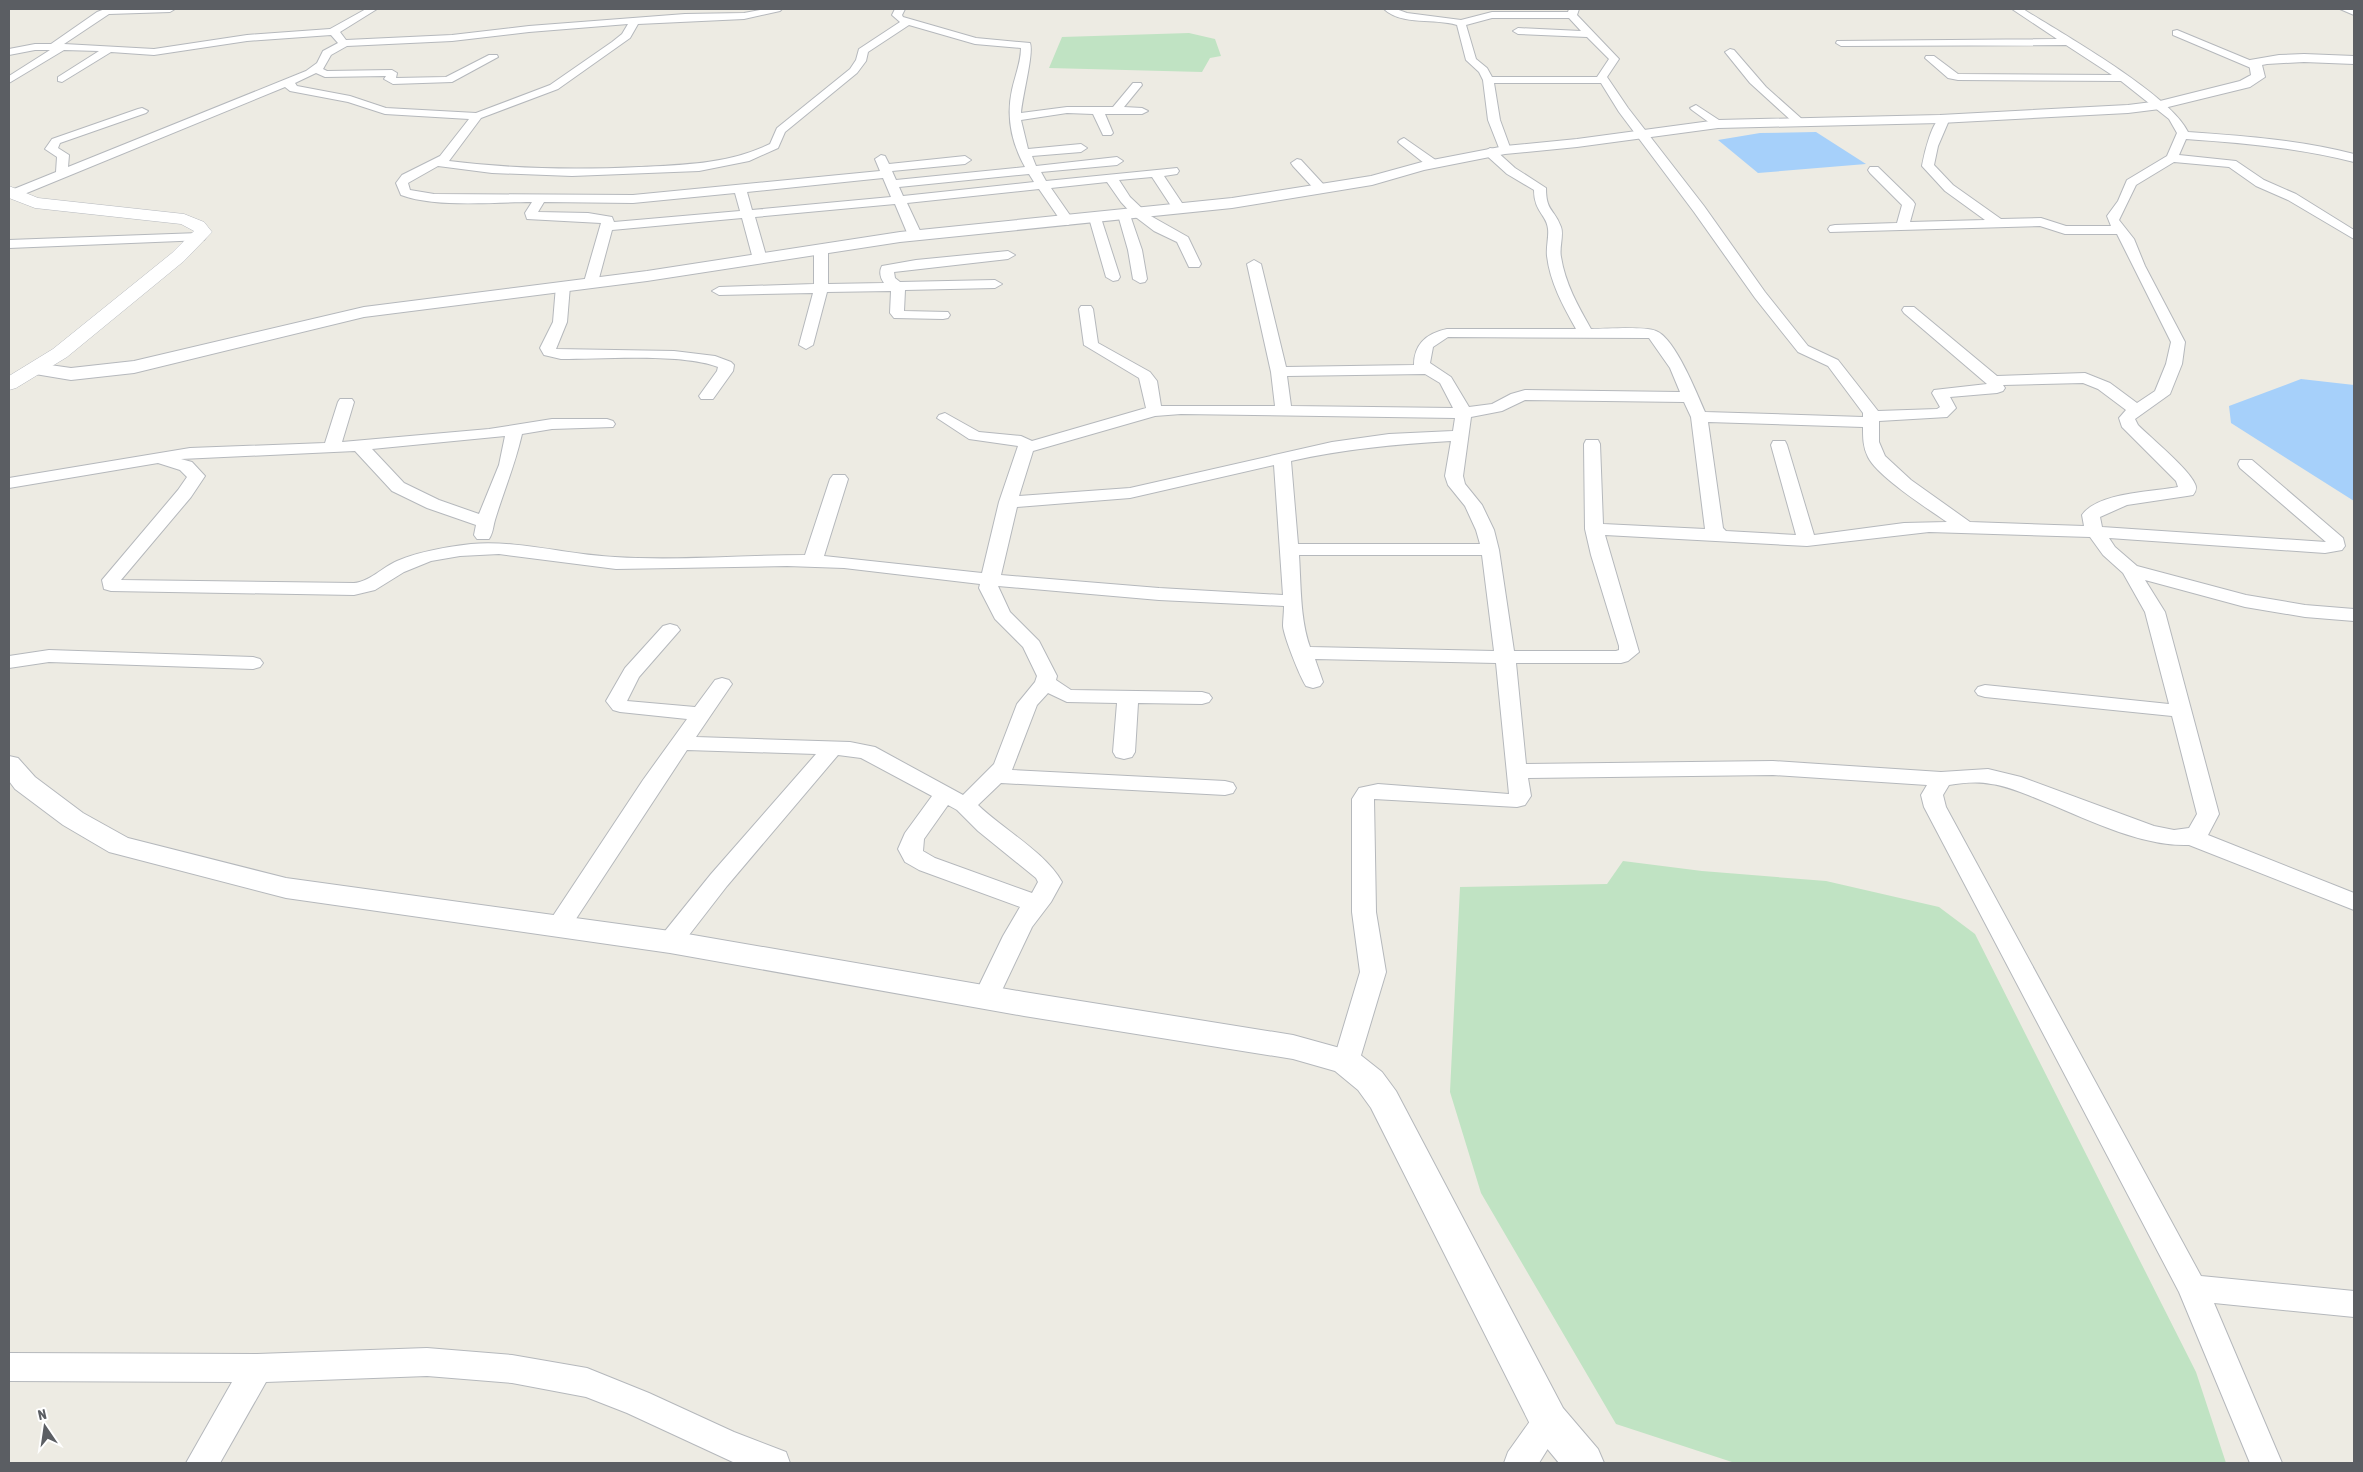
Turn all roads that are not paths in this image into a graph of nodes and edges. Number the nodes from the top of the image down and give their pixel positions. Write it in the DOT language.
graph roads {
  1 [pos="170,9"];
  2 [pos="372,9"];
  3 [pos="777,9"];
  4 [pos="900,9"];
  5 [pos="1389,9"];
  6 [pos="2017,9"];
  7 [pos="2345,9"];
  8 [pos="1573,12"];
  9 [pos="2354,12"];
  10 [pos="1530,15"];
  11 [pos="635,21"];
  12 [pos="909,22"];
  13 [pos="1461,24"];
  14 [pos="1542,30"];
  15 [pos="1518,31"];
  16 [pos="332,32"];
  17 [pos="2177,33"];
  18 [pos="1590,34"];
  19 [pos="2069,42"];
  20 [pos="345,43"];
  21 [pos="1841,43"];
  22 [pos="58,47"];
  23 [pos="110,48"];
  24 [pos="9,52"];
  25 [pos="1730,52"];
  26 [pos="493,57"];
  27 [pos="1930,58"];
  28 [pos="2354,60"];
  29 [pos="2254,66"];
  30 [pos="316,69"];
  31 [pos="11,77"];
  32 [pos="2124,78"];
  33 [pos="62,79"];
  34 [pos="1488,80"];
  35 [pos="1603,80"];
  36 [pos="289,82"];
  37 [pos="1137,85"];
  38 [pos="2160,106"];
  39 [pos="1696,108"];
  40 [pos="1097,109"];
  41 [pos="1117,109"];
  42 [pos="142,111"];
  43 [pos="1142,111"];
  44 [pos="477,116"];
  45 [pos="1014,117"];
  46 [pos="1944,118"];
  47 [pos="1799,122"];
  48 [pos="1718,124"];
  49 [pos="1107,133"];
  50 [pos="1642,135"];
  51 [pos="2183,135"];
  52 [pos="1404,142"];
  53 [pos="1081,148"];
  54 [pos="1498,151"];
  55 [pos="1024,153"];
  56 [pos="2172,158"];
  57 [pos="2354,158"];
  58 [pos="965,160"];
  59 [pos="1118,161"];
  60 [pos="439,163"];
  61 [pos="1297,163"];
  62 [pos="1433,164"];
  63 [pos="1033,170"];
  64 [pos="1874,170"];
  65 [pos="886,171"];
  66 [pos="1173,171"];
  67 [pos="1156,173"];
  68 [pos="62,174"];
  69 [pos="1111,177"];
  70 [pos="1042,184"];
  71 [pos="740,189"];
  72 [pos="1322,189"];
  73 [pos="14,198"];
  74 [pos="541,198"];
  75 [pos="898,200"];
  76 [pos="1180,209"];
  77 [pos="746,214"];
  78 [pos="1132,214"];
  79 [pos="1095,218"];
  80 [pos="1068,221"];
  81 [pos="1998,223"];
  82 [pos="1903,226"];
  83 [pos="607,227"];
  84 [pos="1835,229"];
  85 [pos="915,235"];
  86 [pos="2124,235"];
  87 [pos="2354,235"];
  88 [pos="199,237"];
  89 [pos="9,244"];
  90 [pos="821,250"];
  91 [pos="1008,255"];
  92 [pos="760,260"];
  93 [pos="1194,264"];
  94 [pos="1254,264"];
  95 [pos="1113,277"];
  96 [pos="1140,279"];
  97 [pos="591,282"];
  98 [pos="995,284"];
  99 [pos="563,286"];
  100 [pos="898,288"];
  101 [pos="822,289"];
  102 [pos="719,291"];
  103 [pos="1086,309"];
  104 [pos="1909,310"];
  105 [pos="943,315"];
  106 [pos="1586,333"];
  107 [pos="806,345"];
  108 [pos="36,369"];
  109 [pos="1427,369"];
  110 [pos="1279,372"];
  111 [pos="1993,381"];
  112 [pos="9,384"];
  113 [pos="707,396"];
  114 [pos="1690,397"];
  115 [pos="346,402"];
  116 [pos="2136,410"];
  117 [pos="1284,411"];
  118 [pos="1154,412"];
  119 [pos="1464,413"];
  120 [pos="1699,417"];
  121 [pos="945,418"];
  122 [pos="1871,419"];
  123 [pos="607,424"];
  124 [pos="516,430"];
  125 [pos="1461,436"];
  126 [pos="1592,444"];
  127 [pos="1779,445"];
  128 [pos="359,446"];
  129 [pos="332,448"];
  130 [pos="1026,448"];
  131 [pos="1282,457"];
  132 [pos="157,458"];
  133 [pos="2246,464"];
  134 [pos="839,479"];
  135 [pos="9,483"];
  136 [pos="1008,502"];
  137 [pos="485,522"];
  138 [pos="1966,528"];
  139 [pos="1594,529"];
  140 [pos="2094,530"];
  141 [pos="1720,535"];
  142 [pos="1806,541"];
  143 [pos="480,550"];
  144 [pos="1289,550"];
  145 [pos="1490,550"];
  146 [pos="813,560"];
  147 [pos="2130,570"];
  148 [pos="989,578"];
  149 [pos="1293,601"];
  150 [pos="2354,615"];
  151 [pos="670,630"];
  152 [pos="1302,653"];
  153 [pos="1505,657"];
  154 [pos="9,662"];
  155 [pos="254,664"];
  156 [pos="1313,682"];
  157 [pos="1045,683"];
  158 [pos="722,684"];
  159 [pos="1985,691"];
  160 [pos="1128,697"];
  161 [pos="1202,698"];
  162 [pos="2180,711"];
  163 [pos="700,714"];
  164 [pos="680,744"];
  165 [pos="832,749"];
  166 [pos="1124,752"];
  167 [pos="9,764"];
  168 [pos="1516,771"];
  169 [pos="996,776"];
  170 [pos="1941,779"];
  171 [pos="1225,788"];
  172 [pos="955,800"];
  173 [pos="2191,837"];
  174 [pos="2354,902"];
  175 [pos="1037,904"];
  176 [pos="559,925"];
  177 [pos="670,942"];
  178 [pos="986,998"];
  179 [pos="1346,1062"];
  180 [pos="2192,1288"];
  181 [pos="2354,1304"];
  182 [pos="9,1368"];
  183 [pos="257,1368"];
  184 [pos="1549,1421"];
  185 [pos="202,1463"];
  186 [pos="774,1463"];
  187 [pos="1520,1463"];
  188 [pos="1584,1463"];
  189 [pos="2266,1463"];
  1 -- 22 [label="street"];
  2 -- 16 [label="street"];
  3 -- 11 [label="street"];
  4 -- 12 [label="street"];
  5 -- 13 [label="street"];
  6 -- 19 [label="street"];
  7 -- 9 [label="street"];
  8 -- 10 [label="street"];
  8 -- 18 [label="street"];
  10 -- 13 [label="street"];
  10 -- 14 [label="street"];
  11 -- 20 [label="street"];
  11 -- 44 [label="street"];
  12 -- 45 [label="street"];
  12 -- 60 [label="street"];
  13 -- 34 [label="street"];
  14 -- 15 [label="street"];
  14 -- 18 [label="street"];
  16 -- 20 [label="street"];
  16 -- 23 [label="street"];
  17 -- 29 [label="street"];
  18 -- 35 [label="street"];
  19 -- 21 [label="street"];
  19 -- 32 [label="street"];
  20 -- 30 [label="street"];
  22 -- 23 [label="street"];
  22 -- 24 [label="street"];
  22 -- 31 [label="street"];
  23 -- 33 [label="street"];
  25 -- 47 [label="street"];
  26 -- 30 [label="street"];
  27 -- 32 [label="street"];
  28 -- 29 [label="street"];
  29 -- 38 [label="street"];
  30 -- 36 [label="street"];
  32 -- 38 [label="street"];
  34 -- 35 [label="street"];
  34 -- 54 [label="street"];
  35 -- 50 [label="street"];
  36 -- 44 [label="street"];
  36 -- 68 [label="street"];
  37 -- 41 [label="street"];
  38 -- 46 [label="street"];
  38 -- 51 [label="street"];
  39 -- 48 [label="street"];
  40 -- 41 [label="street"];
  40 -- 45 [label="street"];
  40 -- 49 [label="street"];
  41 -- 43 [label="street"];
  42 -- 68 [label="street"];
  44 -- 60 [label="street"];
  45 -- 55 [label="street"];
  46 -- 47 [label="street"];
  46 -- 81 [label="street"];
  47 -- 48 [label="street"];
  48 -- 50 [label="street"];
  50 -- 54 [label="street"];
  50 -- 122 [label="street"];
  51 -- 56 [label="street"];
  51 -- 57 [label="street"];
  52 -- 62 [label="street"];
  53 -- 55 [label="street"];
  54 -- 62 [label="street"];
  54 -- 106 [label="street"];
  55 -- 63 [label="street"];
  56 -- 86 [label="street"];
  56 -- 87 [label="street"];
  58 -- 65 [label="street"];
  59 -- 63 [label="street"];
  60 -- 74 [label="street"];
  61 -- 72 [label="street"];
  62 -- 72 [label="street"];
  63 -- 65 [label="street"];
  63 -- 70 [label="street"];
  64 -- 82 [label="street"];
  65 -- 71 [label="street"];
  65 -- 75 [label="street"];
  66 -- 67 [label="street"];
  67 -- 69 [label="street"];
  67 -- 76 [label="street"];
  68 -- 73 [label="street"];
  69 -- 70 [label="street"];
  69 -- 78 [label="street"];
  70 -- 75 [label="street"];
  70 -- 80 [label="street"];
  71 -- 74 [label="street"];
  71 -- 77 [label="street"];
  72 -- 76 [label="street"];
  73 -- 88 [label="main road"];
  74 -- 83 [label="street"];
  75 -- 77 [label="street"];
  75 -- 85 [label="street"];
  76 -- 78 [label="street"];
  77 -- 83 [label="street"];
  77 -- 92 [label="street"];
  78 -- 79 [label="street"];
  78 -- 93 [label="street"];
  78 -- 96 [label="street"];
  79 -- 80 [label="street"];
  79 -- 95 [label="street"];
  80 -- 85 [label="street"];
  81 -- 82 [label="street"];
  81 -- 86 [label="street"];
  82 -- 84 [label="street"];
  83 -- 97 [label="street"];
  85 -- 90 [label="street"];
  86 -- 116 [label="street"];
  88 -- 89 [label="street"];
  88 -- 108 [label="main road"];
  90 -- 92 [label="street"];
  90 -- 101 [label="street"];
  91 -- 100 [label="street"];
  92 -- 97 [label="street"];
  94 -- 110 [label="street"];
  97 -- 99 [label="street"];
  98 -- 100 [label="street"];
  99 -- 108 [label="street"];
  99 -- 113 [label="street"];
  100 -- 101 [label="street"];
  100 -- 105 [label="street"];
  101 -- 102 [label="street"];
  101 -- 107 [label="street"];
  103 -- 118 [label="street"];
  104 -- 111 [label="street"];
  106 -- 109 [label="street"];
  106 -- 114 [label="street"];
  108 -- 112 [label="main road"];
  109 -- 110 [label="street"];
  109 -- 119 [label="street"];
  110 -- 117 [label="street"];
  111 -- 116 [label="street"];
  111 -- 122 [label="street"];
  114 -- 119 [label="street"];
  114 -- 120 [label="street"];
  115 -- 129 [label="street"];
  116 -- 140 [label="street"];
  117 -- 118 [label="street"];
  117 -- 119 [label="street"];
  118 -- 130 [label="street"];
  119 -- 125 [label="street"];
  120 -- 122 [label="street"];
  120 -- 141 [label="street"];
  121 -- 130 [label="street"];
  122 -- 138 [label="street"];
  123 -- 124 [label="street"];
  124 -- 128 [label="street"];
  124 -- 137 [label="street"];
  125 -- 131 [label="street"];
  125 -- 145 [label="street"];
  126 -- 139 [label="street"];
  127 -- 142 [label="street"];
  128 -- 129 [label="street"];
  128 -- 137 [label="street"];
  129 -- 132 [label="street"];
  130 -- 136 [label="street"];
  131 -- 136 [label="street"];
  131 -- 144 [label="street"];
  132 -- 135 [label="street"];
  132 -- 143 [label="street"];
  133 -- 140 [label="street"];
  134 -- 146 [label="street"];
  136 -- 148 [label="street"];
  137 -- 143 [label="street"];
  138 -- 140 [label="street"];
  138 -- 142 [label="street"];
  139 -- 141 [label="street"];
  139 -- 153 [label="street"];
  140 -- 147 [label="street"];
  141 -- 142 [label="street"];
  143 -- 146 [label="street"];
  144 -- 145 [label="street"];
  144 -- 149 [label="street"];
  145 -- 153 [label="street"];
  146 -- 148 [label="street"];
  147 -- 150 [label="street"];
  147 -- 162 [label="street"];
  148 -- 149 [label="street"];
  148 -- 157 [label="street"];
  149 -- 152 [label="street"];
  151 -- 163 [label="street"];
  152 -- 153 [label="street"];
  152 -- 156 [label="street"];
  153 -- 168 [label="street"];
  154 -- 155 [label="street"];
  157 -- 160 [label="street"];
  157 -- 169 [label="street"];
  158 -- 163 [label="street"];
  159 -- 162 [label="street"];
  160 -- 161 [label="street"];
  160 -- 166 [label="street"];
  162 -- 173 [label="street"];
  163 -- 164 [label="street"];
  164 -- 165 [label="street"];
  164 -- 176 [label="street"];
  165 -- 172 [label="street"];
  165 -- 177 [label="street"];
  167 -- 176 [label="street"];
  168 -- 170 [label="street"];
  168 -- 179 [label="street"];
  169 -- 171 [label="street"];
  169 -- 172 [label="street"];
  170 -- 173 [label="street"];
  170 -- 180 [label="street"];
  172 -- 175 [label="street"];
  172 -- 175 [label="street"];
  173 -- 174 [label="street"];
  175 -- 178 [label="street"];
  176 -- 177 [label="street"];
  177 -- 178 [label="street"];
  178 -- 179 [label="street"];
  179 -- 184 [label="street"];
  180 -- 181 [label="street"];
  180 -- 189 [label="street"];
  182 -- 183 [label="street"];
  183 -- 185 [label="street"];
  183 -- 186 [label="street"];
  184 -- 187 [label="street"];
  184 -- 188 [label="street"];
}
